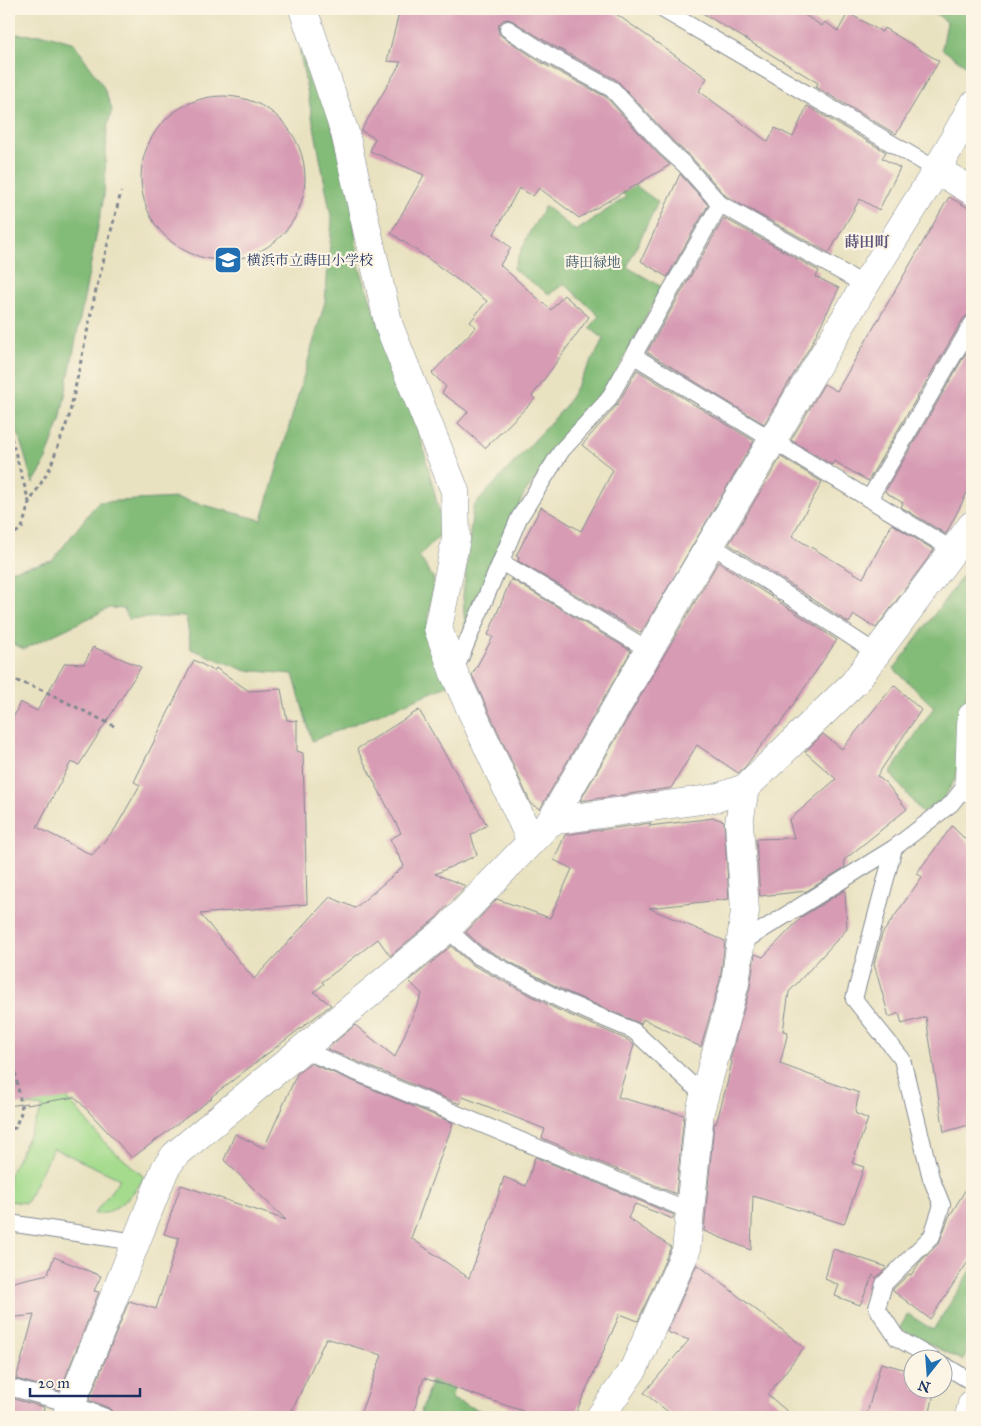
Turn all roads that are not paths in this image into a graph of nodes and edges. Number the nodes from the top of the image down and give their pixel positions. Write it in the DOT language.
graph roads {
  1 [pos="303,9"];
  2 [pos="662,9"];
  3 [pos="508,29"];
  4 [pos="972,106"];
  5 [pos="937,170"];
  6 [pos="972,191"];
  7 [pos="720,204"];
  8 [pos="865,285"];
  9 [pos="972,324"];
  10 [pos="634,356"];
  11 [pos="773,440"];
  12 [pos="870,499"];
  13 [pos="972,525"];
  14 [pos="710,544"];
  15 [pos="953,550"];
  16 [pos="501,562"];
  17 [pos="649,650"];
  18 [pos="876,653"];
  19 [pos="454,673"];
  20 [pos="972,716"];
  21 [pos="971,785"];
  22 [pos="745,788"];
  23 [pos="551,821"];
  24 [pos="531,841"];
  25 [pos="894,848"];
  26 [pos="446,929"];
  27 [pos="741,943"];
  28 [pos="301,1049"];
  29 [pos="704,1096"];
  30 [pos="690,1211"];
  31 [pos="9,1223"];
  32 [pos="136,1242"];
  33 [pos="914,1348"];
  34 [pos="954,1371"];
  35 [pos="972,1382"];
  36 [pos="9,1387"];
  37 [pos="972,1404"];
  38 [pos="68,1411"];
  39 [pos="105,1417"];
  40 [pos="600,1417"];
  41 [pos="969,1417"];
  1 -- 19 [label="street"];
  2 -- 5 [label="lane"];
  3 -- 7 [label="lane"];
  4 -- 5 [label="street"];
  5 -- 6 [label="street"];
  5 -- 8 [label="street"];
  7 -- 8 [label="lane"];
  7 -- 10 [label="lane"];
  8 -- 11 [label="street"];
  9 -- 12 [label="lane"];
  10 -- 11 [label="lane"];
  10 -- 16 [label="lane"];
  11 -- 12 [label="lane"];
  11 -- 14 [label="street"];
  12 -- 15 [label="lane"];
  13 -- 15 [label="street"];
  14 -- 17 [label="street"];
  14 -- 18 [label="lane"];
  15 -- 18 [label="street"];
  16 -- 17 [label="lane"];
  16 -- 19 [label="lane"];
  17 -- 23 [label="street"];
  18 -- 22 [label="street"];
  19 -- 24 [label="street"];
  20 -- 21 [label="street"];
  21 -- 25 [label="lane"];
  22 -- 23 [label="street"];
  22 -- 27 [label="street"];
  23 -- 24 [label="street"];
  24 -- 26 [label="street"];
  25 -- 27 [label="lane"];
  25 -- 33 [label="lane"];
  26 -- 28 [label="street"];
  26 -- 29 [label="lane"];
  27 -- 29 [label="street"];
  28 -- 30 [label="lane"];
  28 -- 32 [label="street"];
  29 -- 30 [label="street"];
  30 -- 40 [label="street"];
  31 -- 32 [label="lane"];
  32 -- 38 [label="street"];
  34 -- 35 [label="lane"];
  36 -- 38 [label="lane"];
  37 -- 41 [label="street"];
  38 -- 39 [label="lane"];
}
